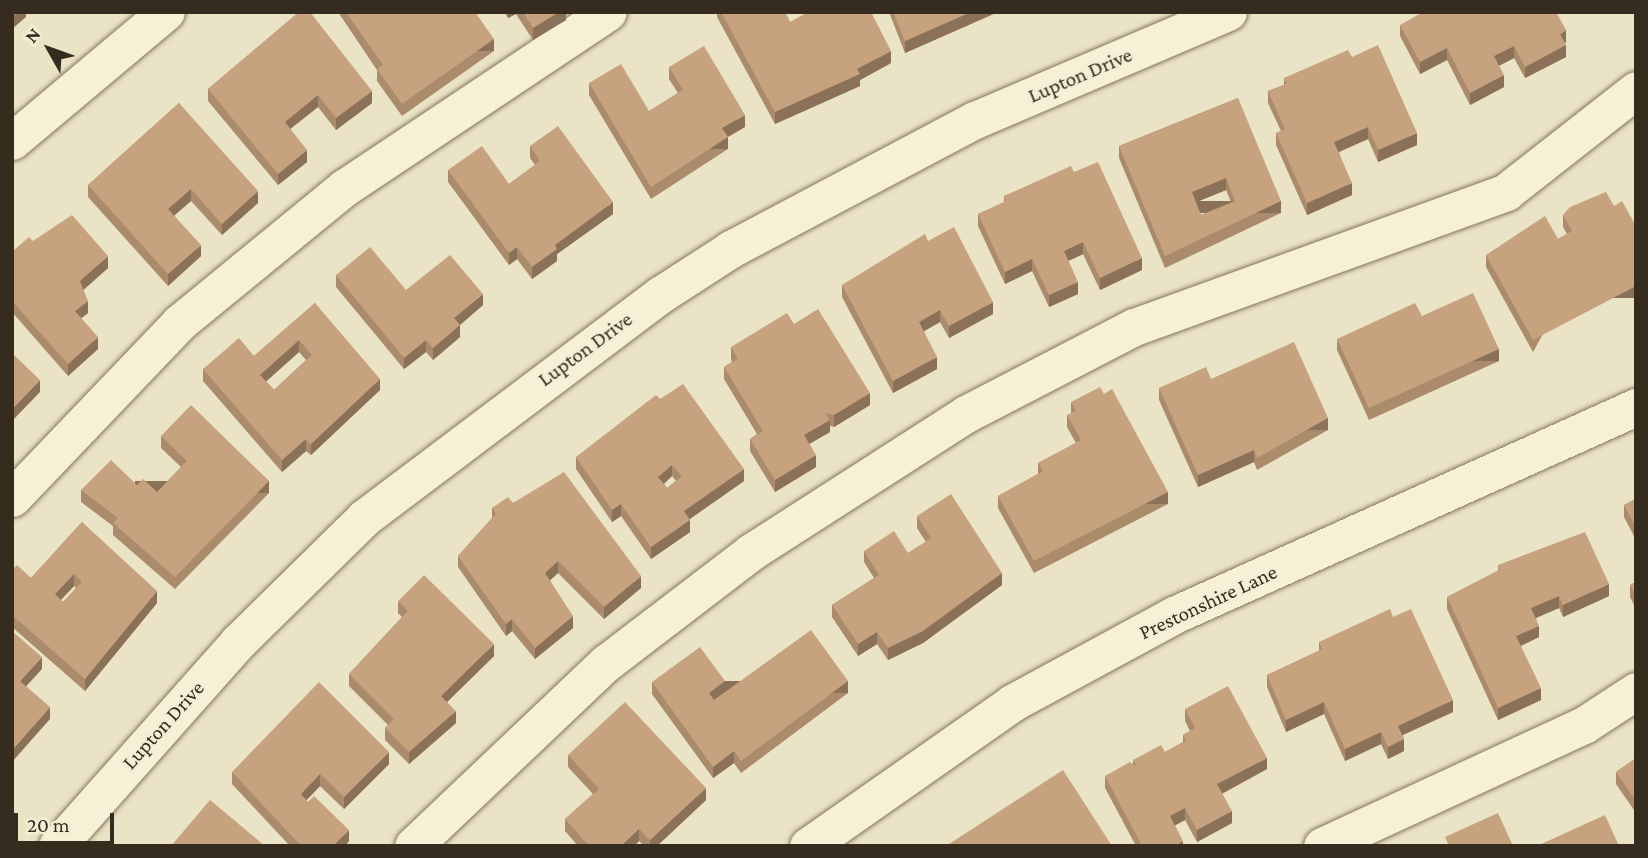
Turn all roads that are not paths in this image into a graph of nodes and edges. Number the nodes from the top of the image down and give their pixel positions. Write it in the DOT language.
graph roads {
  1 [pos="166,12"];
  2 [pos="608,12"];
  3 [pos="1228,12"];
  4 [pos="1636,90"];
  5 [pos="12,141"];
  6 [pos="1636,407"];
  7 [pos="12,498"];
  8 [pos="1636,691"];
  9 [pos="57,846"];
  10 [pos="413,846"];
  11 [pos="808,846"];
  12 [pos="1321,846"];
  1 -- 5 [label="street"];
  2 -- 7 [label="street"];
  3 -- 9 [label="street, Lupton Drive"];
  4 -- 10 [label="street"];
  6 -- 11 [label="street, Prestonshire Lane"];
  8 -- 12 [label="street"];
}
